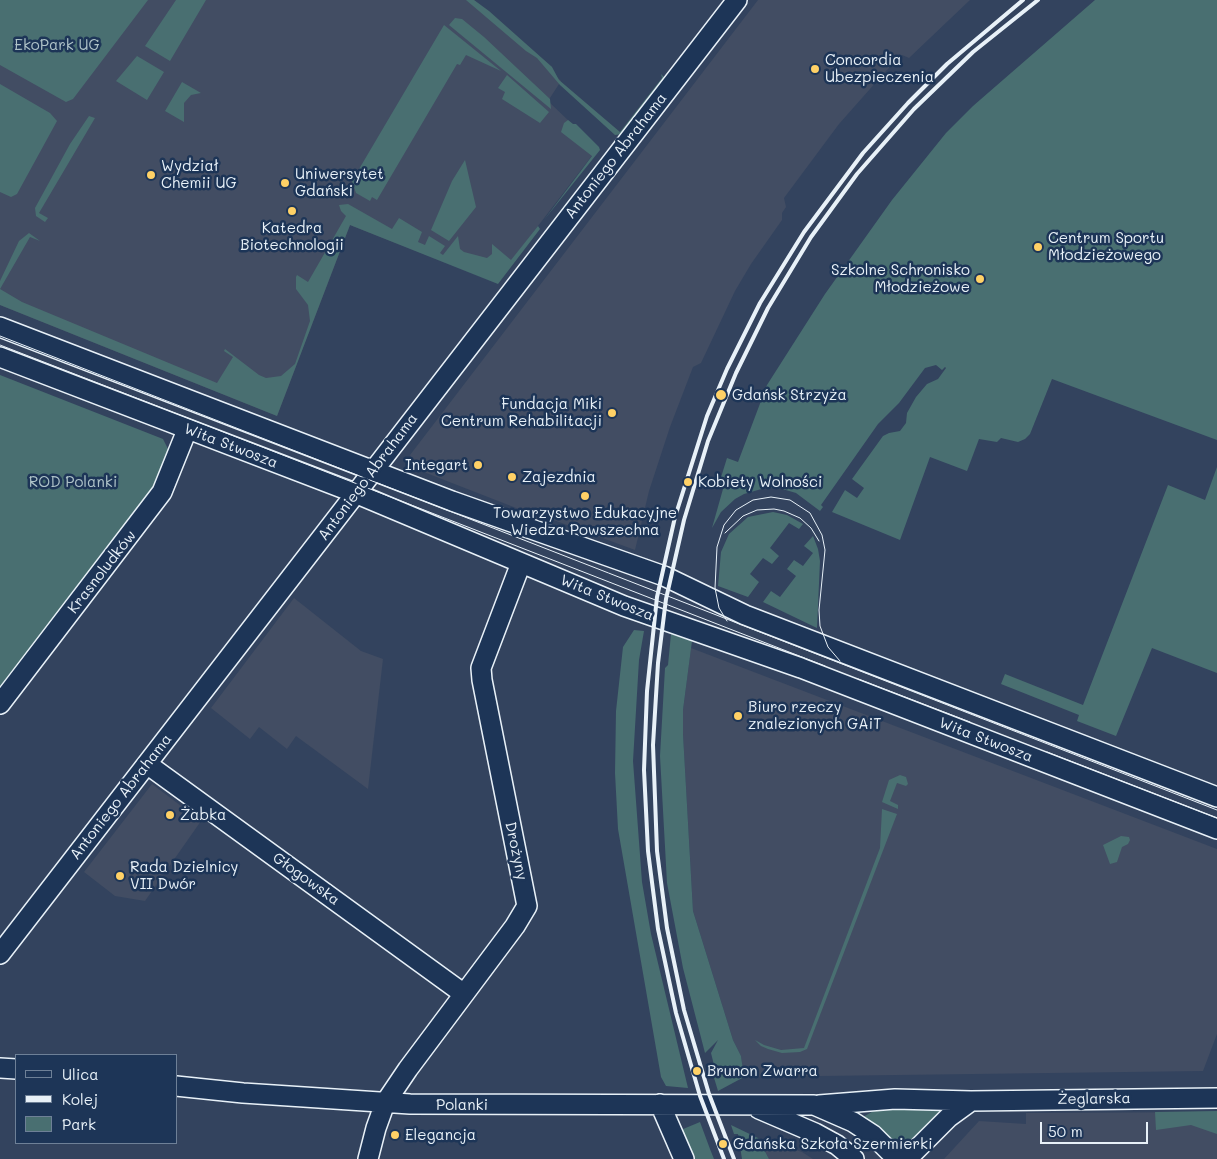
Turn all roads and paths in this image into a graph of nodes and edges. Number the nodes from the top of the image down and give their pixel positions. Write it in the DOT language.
graph roads {
  1 [pos="737,0"];
  2 [pos="0,327"];
  3 [pos="0,357"];
  4 [pos="188,430"];
  5 [pos="373,470"];
  6 [pos="356,493"];
  7 [pos="521,563"];
  8 [pos="0,704"];
  9 [pos="147,764"];
  10 [pos="1217,797"];
  11 [pos="1217,829"];
  12 [pos="4,942"];
  13 [pos="464,994"];
  14 [pos="0,1068"];
  15 [pos="15,1069"];
  16 [pos="178,1086"];
  17 [pos="1217,1098"];
  18 [pos="866,1101"];
  19 [pos="971,1101"];
  20 [pos="385,1103"];
  21 [pos="660,1104"];
  22 [pos="748,1105"];
  23 [pos="814,1105"];
  24 [pos="853,1122"];
  25 [pos="837,1145"];
  26 [pos="368,1159"];
  27 [pos="684,1159"];
  28 [pos="854,1159"];
  29 [pos="897,1159"];
  30 [pos="907,1159"];
  1 -- 5 [label="street, Antoniego Abrahama"];
  2 -- 5 [label="street, Wita Stwosza"];
  3 -- 4 [label="street, Wita Stwosza"];
  4 -- 6 [label="street, Wita Stwosza"];
  4 -- 8 [label="street, Krasnoludków"];
  5 -- 6 [label="street, Antoniego Abrahama"];
  5 -- 10 [label="street, Wita Stwosza"];
  6 -- 7 [label="street, Wita Stwosza"];
  6 -- 9 [label="street, Antoniego Abrahama"];
  7 -- 11 [label="street, Wita Stwosza"];
  7 -- 13 [label="street, Drożyny"];
  9 -- 12 [label="street, Antoniego Abrahama"];
  9 -- 13 [label="street, Głogowska"];
  13 -- 20 [label="street, Drożyny"];
  14 -- 15 [label="street"];
  16 -- 20 [label="street, Polanki"];
  17 -- 19 [label="street, Żeglarska"];
  18 -- 19 [label="street, Żeglarska"];
  18 -- 23 [label="street, Żeglarska"];
  18 -- 24 [label="street"];
  19 -- 30 [label="street"];
  20 -- 21 [label="street, Polanki"];
  20 -- 26 [label="street, Drożyny"];
  21 -- 22 [label="street, Polanki"];
  21 -- 27 [label="street"];
  22 -- 23 [label="street, Polanki"];
  22 -- 25 [label="street"];
  23 -- 24 [label="street"];
  24 -- 25 [label="street"];
  24 -- 29 [label="street"];
  25 -- 28 [label="street"];
}
